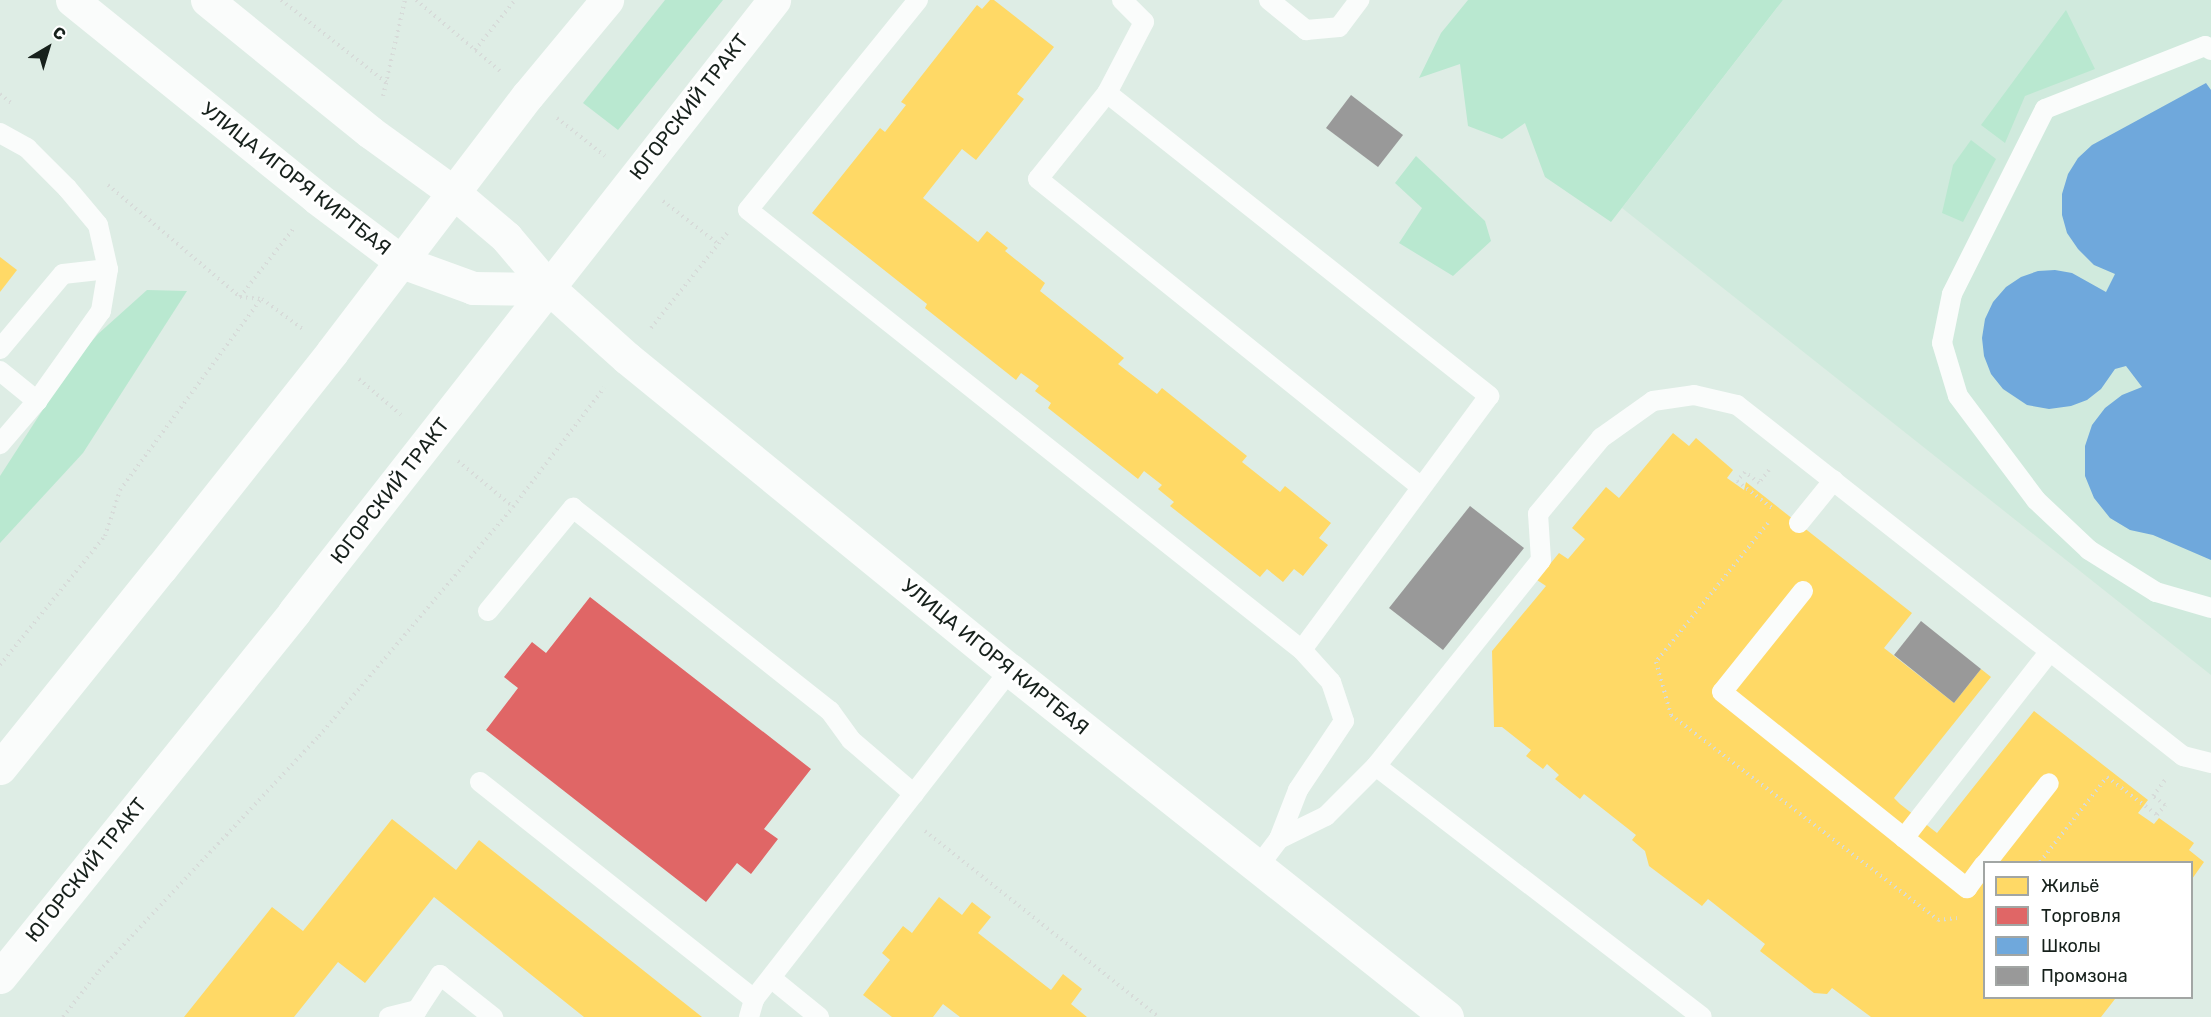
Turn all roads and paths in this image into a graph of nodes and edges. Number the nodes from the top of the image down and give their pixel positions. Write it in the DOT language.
graph roads {
  1 [pos="72,0"];
  2 [pos="207,0"];
  3 [pos="281,0"];
  4 [pos="416,0"];
  5 [pos="515,0"];
  6 [pos="607,0"];
  7 [pos="774,0"];
  8 [pos="918,0"];
  9 [pos="1122,0"];
  10 [pos="1269,0"];
  11 [pos="1359,0"];
  12 [pos="475,50"];
  13 [pos="2211,50"];
  14 [pos="388,84"];
  15 [pos="1107,93"];
  16 [pos="0,94"];
  17 [pos="528,95"];
  18 [pos="18,109"];
  19 [pos="0,133"];
  20 [pos="633,177"];
  21 [pos="107,184"];
  22 [pos="453,192"];
  23 [pos="748,210"];
  24 [pos="717,243"];
  25 [pos="402,262"];
  26 [pos="108,269"];
  27 [pos="550,289"];
  28 [pos="262,298"];
  29 [pos="0,349"];
  30 [pos="332,352"];
  31 [pos="627,358"];
  32 [pos="0,371"];
  33 [pos="37,401"];
  34 [pos="431,439"];
  35 [pos="0,444"];
  36 [pos="1834,480"];
  37 [pos="1759,483"];
  38 [pos="1420,486"];
  39 [pos="1743,486"];
  40 [pos="513,507"];
  41 [pos="1799,523"];
  42 [pos="1803,591"];
  43 [pos="2211,608"];
  44 [pos="488,611"];
  45 [pos="1302,650"];
  46 [pos="2050,651"];
  47 [pos="0,665"];
  48 [pos="1010,670"];
  49 [pos="2211,763"];
  50 [pos="1376,766"];
  51 [pos="0,768"];
  52 [pos="480,782"];
  53 [pos="2049,783"];
  54 [pos="914,794"];
  55 [pos="2153,796"];
  56 [pos="900,811"];
  57 [pos="1904,838"];
  58 [pos="1279,839"];
  59 [pos="1988,861"];
  60 [pos="2041,861"];
  61 [pos="1258,867"];
  62 [pos="1983,868"];
  63 [pos="0,977"];
  64 [pos="771,978"];
  65 [pos="751,1008"];
  66 [pos="63,1017"];
  67 [pos="389,1017"];
  68 [pos="493,1017"];
  69 [pos="819,1017"];
  70 [pos="1159,1017"];
  71 [pos="1447,1017"];
  72 [pos="1702,1017"];
  1 -- 25 [label="main road, УЛИЦА ИГОРЯ КИРТБАЯ"];
  2 -- 22 [label="main road, УЛИЦА ИГОРЯ КИРТБАЯ"];
  3 -- 14 [label="path"];
  4 -- 12 [label="path"];
  5 -- 12 [label="path"];
  6 -- 17 [label="main road"];
  7 -- 20 [label="main road, ЮГОРСКИЙ ТРАКТ"];
  8 -- 23 [label="lane"];
  9 -- 15 [label="lane"];
  10 -- 11 [label="lane"];
  12 -- 17 [label="path"];
  13 -- 43 [label="lane"];
  15 -- 38 [label="lane"];
  15 -- 38 [label="lane"];
  16 -- 18 [label="path"];
  17 -- 20 [label="path"];
  17 -- 22 [label="main road"];
  19 -- 26 [label="lane"];
  20 -- 24 [label="path"];
  20 -- 27 [label="main road, ЮГОРСКИЙ ТРАКТ"];
  21 -- 28 [label="path"];
  22 -- 25 [label="main road"];
  22 -- 27 [label="main road, УЛИЦА ИГОРЯ КИРТБАЯ"];
  23 -- 24 [label="path"];
  23 -- 45 [label="lane"];
  24 -- 31 [label="path"];
  25 -- 27 [label="main road, УЛИЦА ИГОРЯ КИРТБАЯ"];
  25 -- 30 [label="main road"];
  26 -- 29 [label="lane"];
  26 -- 33 [label="lane"];
  27 -- 31 [label="main road, УЛИЦА ИГОРЯ КИРТБАЯ"];
  27 -- 34 [label="main road, ЮГОРСКИЙ ТРАКТ"];
  28 -- 30 [label="path"];
  28 -- 47 [label="path"];
  30 -- 34 [label="path"];
  30 -- 51 [label="main road"];
  31 -- 40 [label="path"];
  31 -- 48 [label="main road, УЛИЦА ИГОРЯ КИРТБАЯ"];
  32 -- 33 [label="lane"];
  33 -- 35 [label="lane"];
  34 -- 40 [label="path"];
  34 -- 63 [label="main road, ЮГОРСКИЙ ТРАКТ"];
  36 -- 41 [label="lane"];
  36 -- 46 [label="lane"];
  36 -- 50 [label="lane"];
  37 -- 39 [label="path"];
  38 -- 45 [label="lane"];
  40 -- 66 [label="path"];
  42 -- 57 [label="lane"];
  44 -- 54 [label="lane"];
  45 -- 58 [label="lane"];
  46 -- 49 [label="lane"];
  46 -- 57 [label="lane"];
  48 -- 54 [label="lane"];
  48 -- 61 [label="main road, УЛИЦА ИГОРЯ КИРТБАЯ"];
  50 -- 58 [label="lane"];
  50 -- 72 [label="lane"];
  52 -- 65 [label="lane"];
  53 -- 59 [label="lane"];
  54 -- 56 [label="lane"];
  55 -- 60 [label="path"];
  56 -- 64 [label="lane"];
  56 -- 70 [label="path"];
  57 -- 62 [label="lane"];
  58 -- 61 [label="lane"];
  61 -- 71 [label="main road, УЛИЦА ИГОРЯ КИРТБАЯ"];
  64 -- 65 [label="lane"];
  64 -- 69 [label="lane"];
  67 -- 68 [label="lane"];
}
